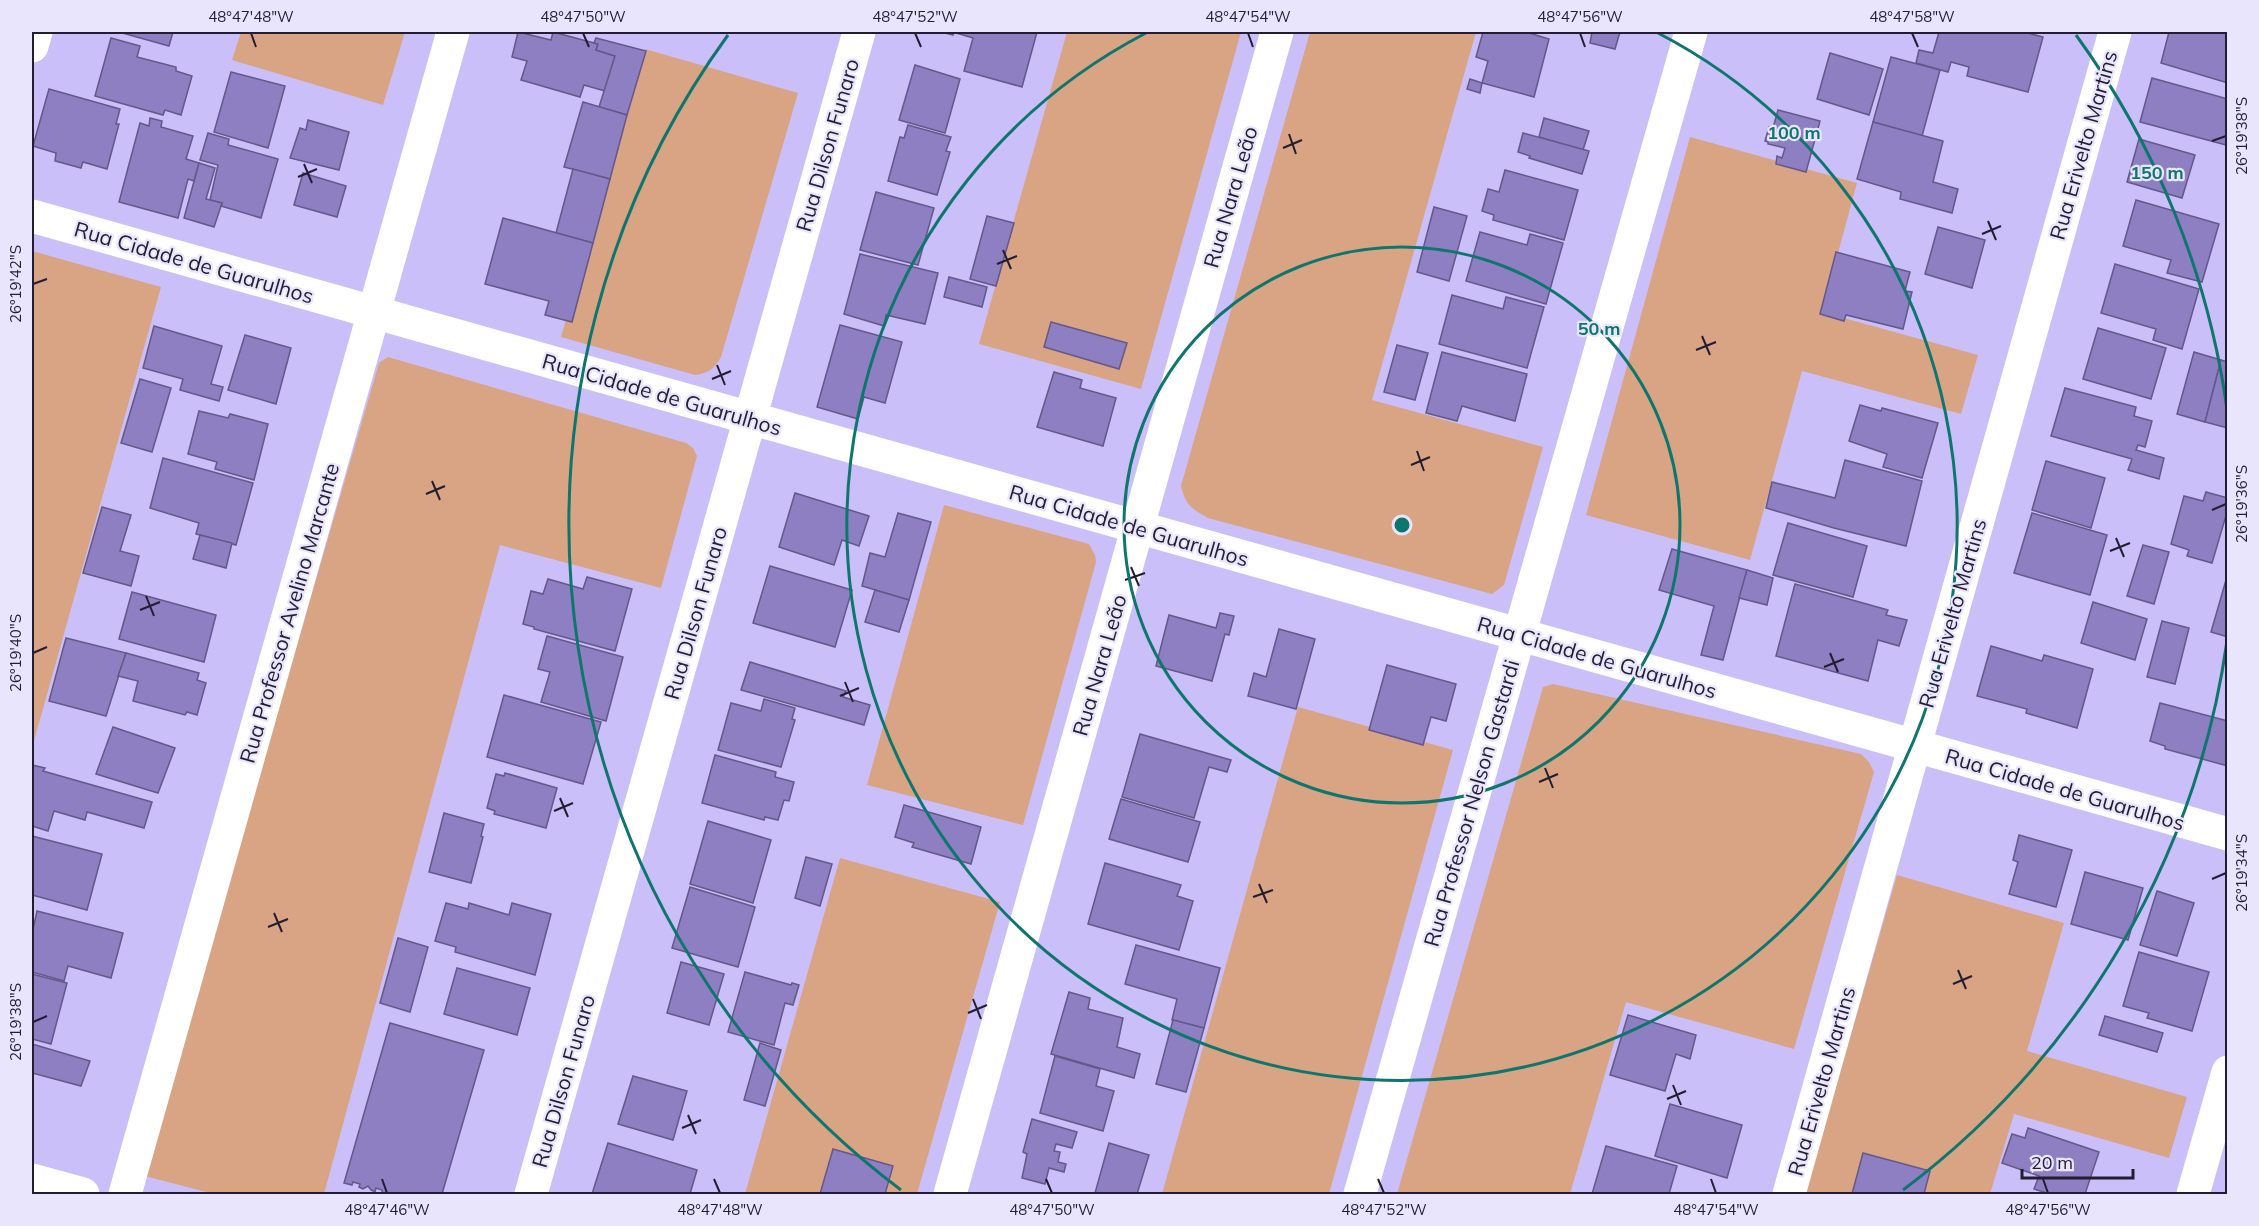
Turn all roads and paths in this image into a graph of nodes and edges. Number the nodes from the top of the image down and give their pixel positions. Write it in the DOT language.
graph roads {
  1 [pos="36,32"];
  2 [pos="453,32"];
  3 [pos="859,32"];
  4 [pos="1276,32"];
  5 [pos="1691,32"];
  6 [pos="2115,32"];
  7 [pos="32,46"];
  8 [pos="32,216"];
  9 [pos="374,313"];
  10 [pos="750,418"];
  11 [pos="1137,528"];
  12 [pos="1519,635"];
  13 [pos="1915,747"];
  14 [pos="2228,834"];
  15 [pos="2228,1072"];
  16 [pos="32,1180"];
  17 [pos="83,1194"];
  18 [pos="125,1194"];
  19 [pos="531,1194"];
  20 [pos="950,1194"];
  21 [pos="1360,1194"];
  22 [pos="1790,1194"];
  23 [pos="2193,1194"];
  1 -- 7 [label="street"];
  2 -- 9 [label="street, Rua Professor Avelino Marcante"];
  3 -- 10 [label="street, Rua Dilson Funaro"];
  4 -- 11 [label="street, Rua Nara Leão"];
  5 -- 12 [label="street, Rua Professor Nelson Gastardi"];
  6 -- 13 [label="street, Rua Erivelto Martins"];
  8 -- 9 [label="street, Rua Cidade de Guarulhos"];
  9 -- 10 [label="street, Rua Cidade de Guarulhos"];
  9 -- 18 [label="street, Rua Professor Avelino Marcante"];
  10 -- 11 [label="street, Rua Cidade de Guarulhos"];
  10 -- 19 [label="street, Rua Dilson Funaro"];
  11 -- 12 [label="street, Rua Cidade de Guarulhos"];
  11 -- 20 [label="street, Rua Nara Leão"];
  12 -- 13 [label="street, Rua Cidade de Guarulhos"];
  12 -- 21 [label="street, Rua Professor Nelson Gastardi"];
  13 -- 14 [label="street, Rua Cidade de Guarulhos"];
  13 -- 22 [label="street, Rua Erivelto Martins"];
  15 -- 23 [label="street"];
  16 -- 17 [label="street"];
}
